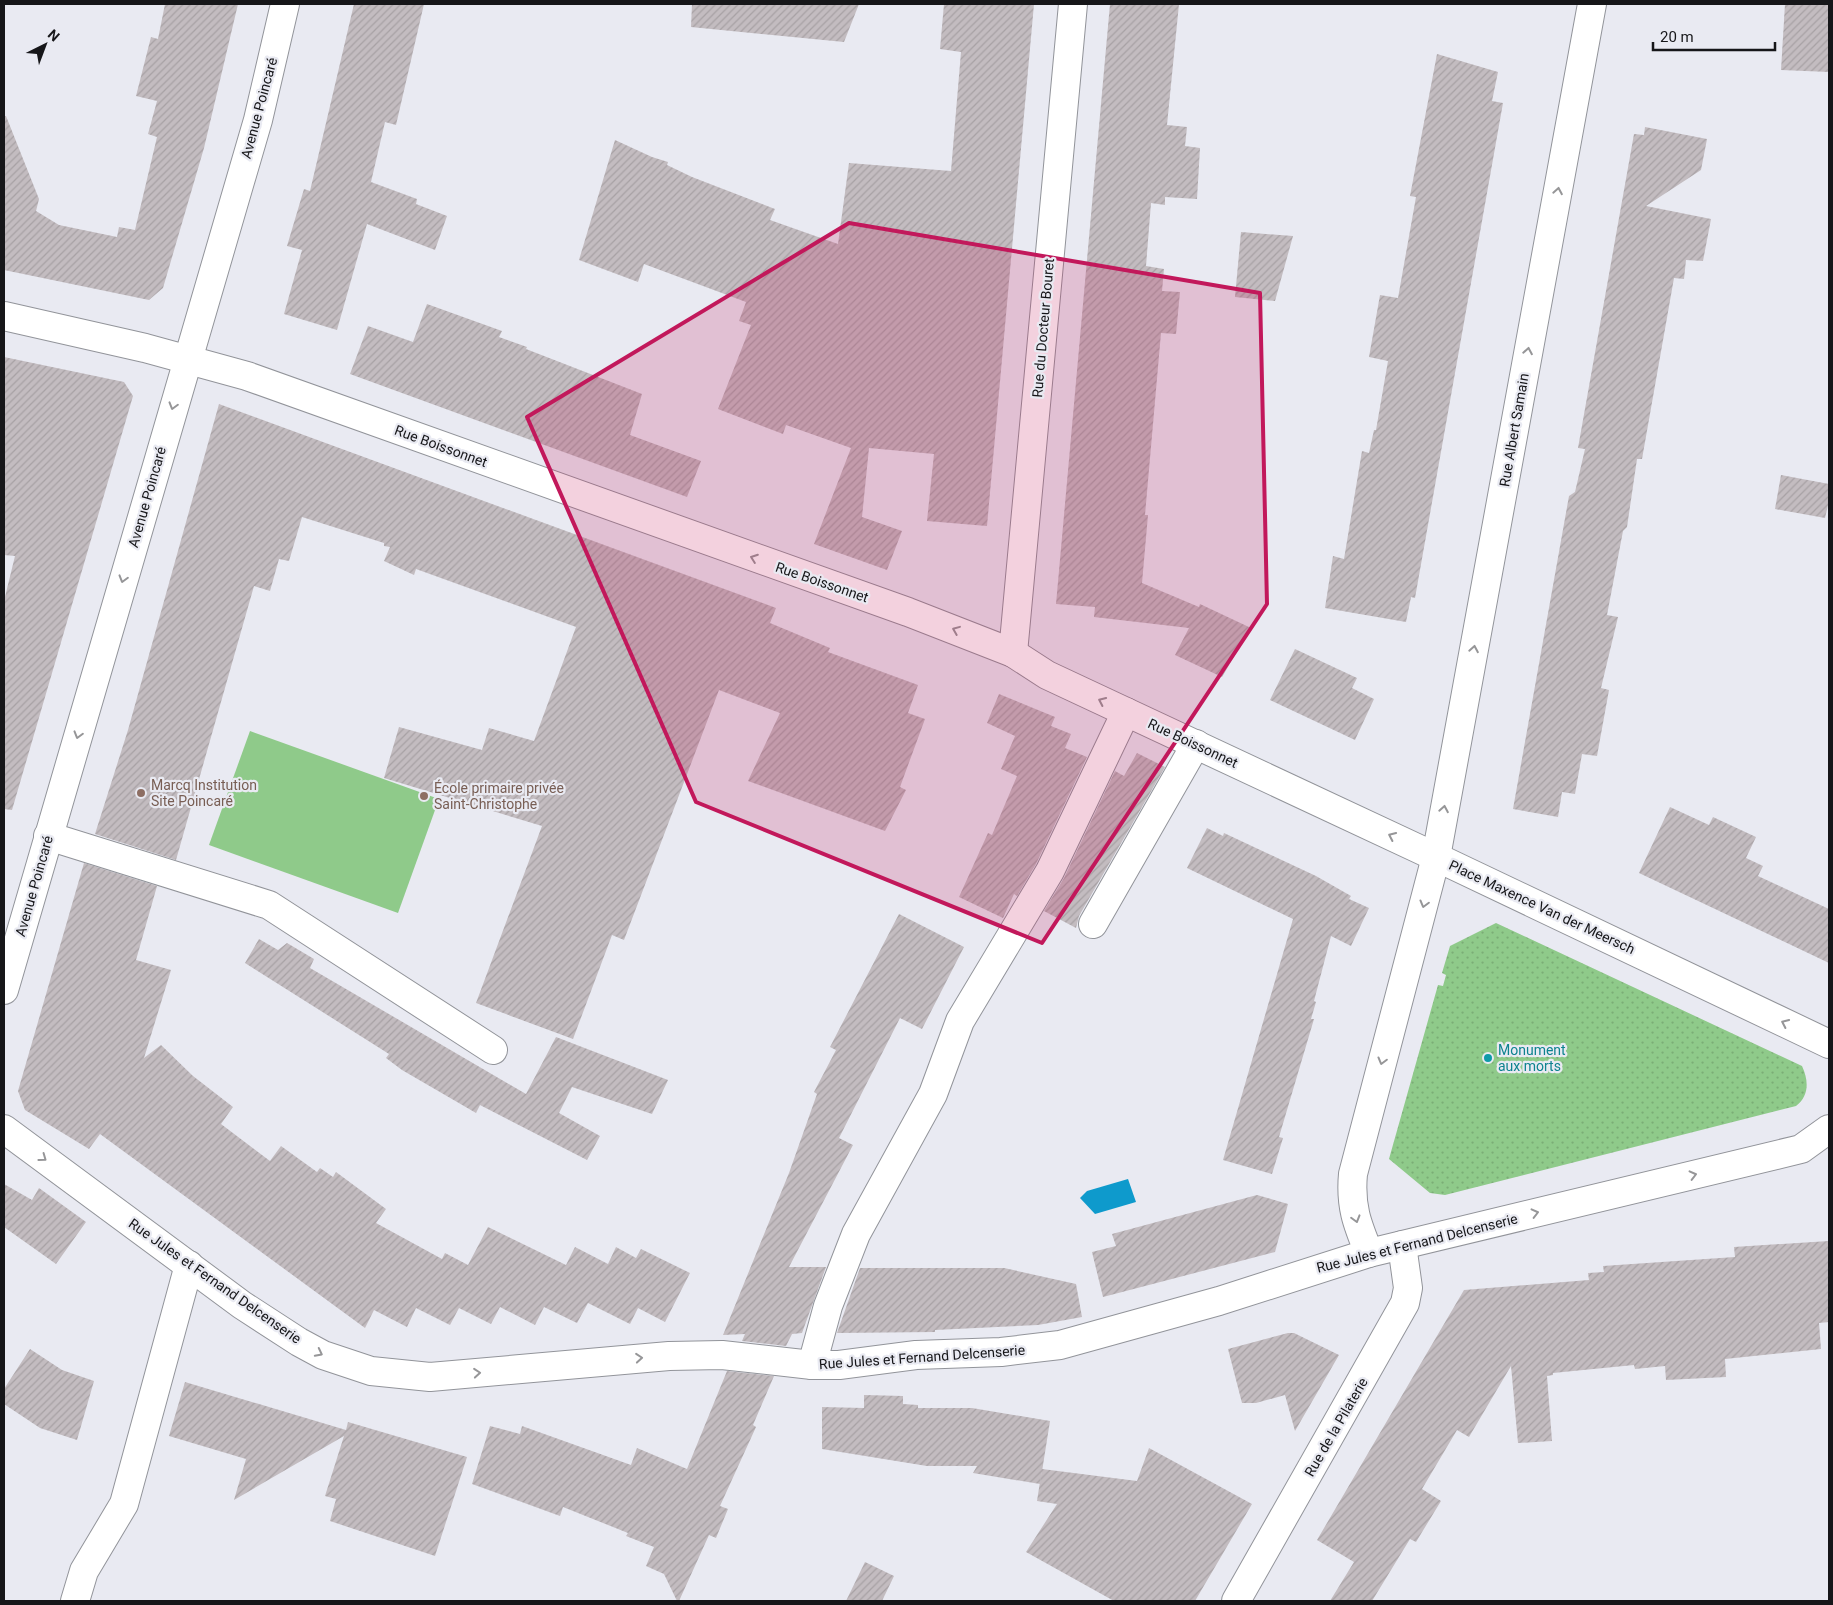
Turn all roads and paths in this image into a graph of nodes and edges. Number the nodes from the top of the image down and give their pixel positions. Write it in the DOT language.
graph roads {
  1 [pos="286,4"];
  2 [pos="1073,4"];
  3 [pos="1592,4"];
  4 [pos="4,316"];
  5 [pos="187,359"];
  6 [pos="1013,653"];
  7 [pos="1126,712"];
  8 [pos="1196,744"];
  9 [pos="48,836"];
  10 [pos="1436,857"];
  11 [pos="1093,924"];
  12 [pos="4,990"];
  13 [pos="1829,1044"];
  14 [pos="493,1050"];
  15 [pos="4,1129"];
  16 [pos="1829,1129"];
  17 [pos="1829,1141"];
  18 [pos="1801,1149"];
  19 [pos="1402,1246"];
  20 [pos="1369,1253"];
  21 [pos="189,1265"];
  22 [pos="812,1364"];
  23 [pos="76,1601"];
  24 [pos="1236,1601"];
  1 -- 5 [label="street, Avenue Poincaré"];
  2 -- 6 [label="street, Rue du Docteur Bouret"];
  10 -- 3 [label="street, Rue Albert Samain, one-way"];
  4 -- 5 [label="street, Rue Boissonnet"];
  6 -- 5 [label="street, Rue Boissonnet, one-way"];
  5 -- 9 [label="street, Avenue Poincaré, one-way"];
  7 -- 6 [label="street, Rue Boissonnet, one-way"];
  7 -- 8 [label="street, Rue Boissonnet"];
  7 -- 22 [label="street"];
  10 -- 8 [label="street, Rue Boissonnet, one-way"];
  8 -- 11 [label="street"];
  9 -- 12 [label="street, Avenue Poincaré"];
  9 -- 14 [label="street"];
  13 -- 10 [label="street, Place Maxence Van der Meersch, one-way"];
  10 -- 20 [label="street, Place Maxence Van der Meersch, one-way"];
  15 -- 21 [label="street, Rue Jules et Fernand Delcenserie, one-way"];
  16 -- 18 [label="street, Rue Jules et Fernand Delcenserie"];
  17 -- 18 [label="street, Rue Jules et Fernand Delcenserie"];
  19 -- 18 [label="street, Rue Jules et Fernand Delcenserie, one-way"];
  19 -- 20 [label="street, Rue Jules et Fernand Delcenserie"];
  19 -- 24 [label="street, Rue de la Pilaterie"];
  20 -- 22 [label="street, Rue Jules et Fernand Delcenserie"];
  21 -- 22 [label="street, Rue Jules et Fernand Delcenserie, one-way"];
  21 -- 23 [label="street"];
}
